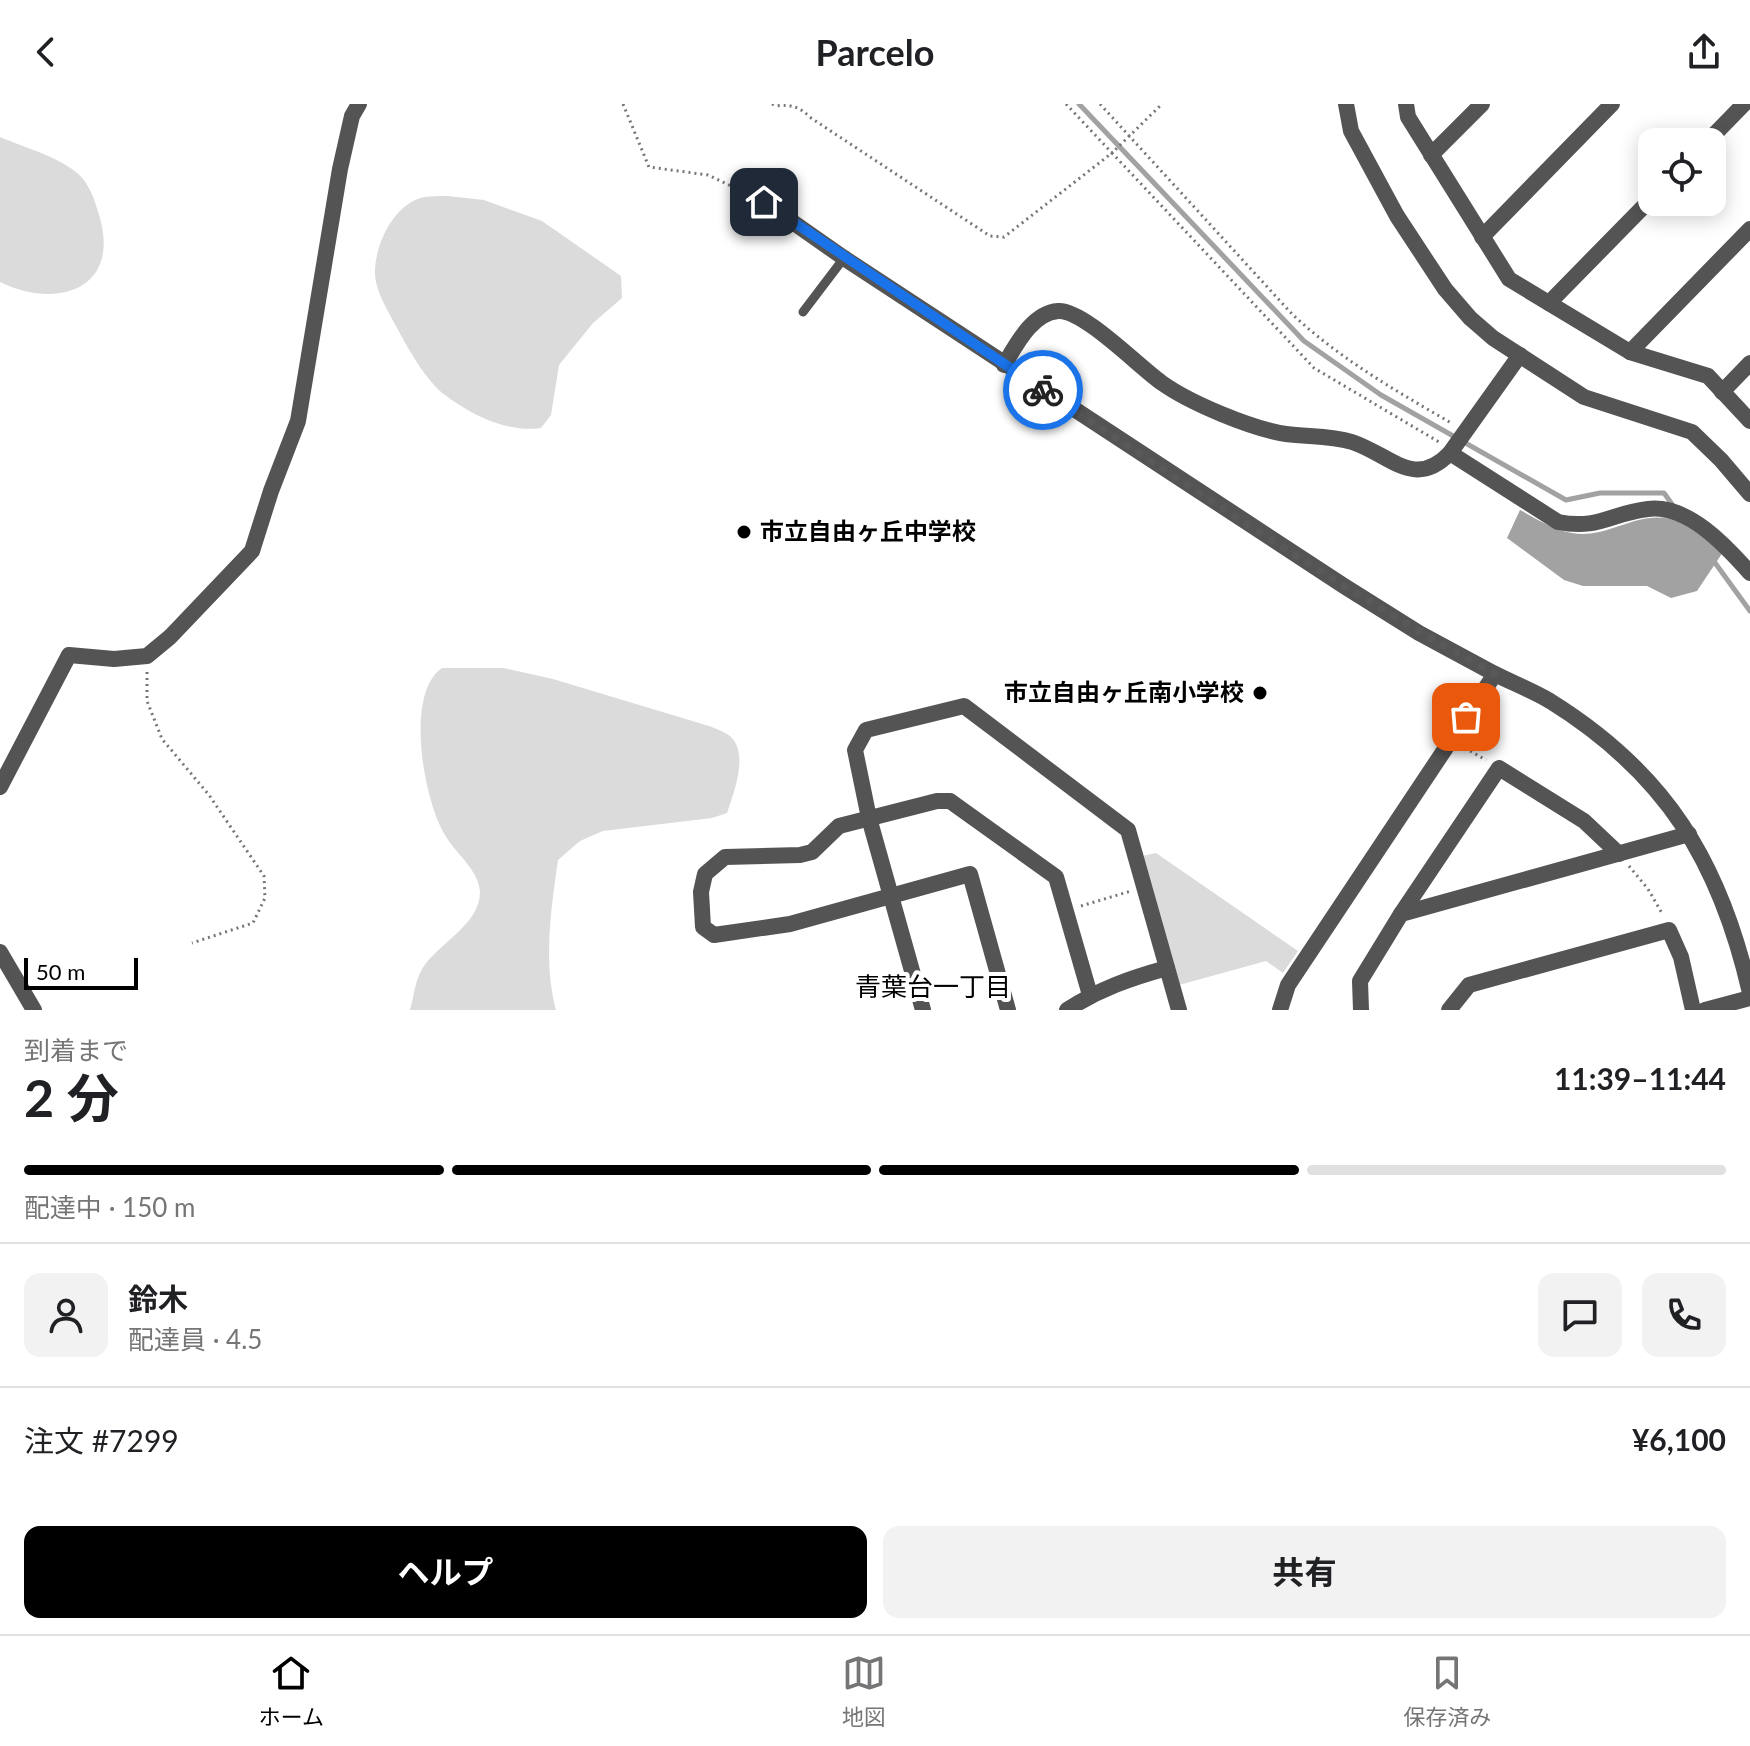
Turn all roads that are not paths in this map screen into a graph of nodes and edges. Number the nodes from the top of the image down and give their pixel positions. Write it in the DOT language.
graph roads {
  1 [pos="359,104"];
  2 [pos="1346,104"];
  3 [pos="1406,104"];
  4 [pos="1482,104"];
  5 [pos="1612,104"];
  6 [pos="1744,104"];
  7 [pos="1721,128"];
  8 [pos="1431,155"];
  9 [pos="764,202"];
  10 [pos="1638,212"];
  11 [pos="1750,229"];
  12 [pos="1482,237"];
  13 [pos="844,258"];
  14 [pos="1549,303"];
  15 [pos="803,312"];
  16 [pos="1630,352"];
  17 [pos="1520,355"];
  18 [pos="1750,363"];
  19 [pos="1004,365"];
  20 [pos="1722,392"];
  21 [pos="1750,421"];
  22 [pos="1450,453"];
  23 [pos="1750,494"];
  24 [pos="1750,573"];
  25 [pos="1495,674"];
  26 [pos="0,787"];
  27 [pos="869,818"];
  28 [pos="1689,834"];
  29 [pos="1619,854"];
  30 [pos="891,896"];
  31 [pos="1401,914"];
  32 [pos="0,952"];
  33 [pos="1167,968"];
  34 [pos="1090,995"];
  35 [pos="1750,996"];
  36 [pos="34,1010"];
  37 [pos="923,1010"];
  38 [pos="1008,1010"];
  39 [pos="1067,1010"];
  40 [pos="1179,1010"];
  41 [pos="1280,1010"];
  42 [pos="1361,1010"];
  43 [pos="1449,1010"];
  44 [pos="1693,1010"];
  45 [pos="1705,1010"];
  1 -- 26 [label="street"];
  2 -- 17 [label="street"];
  3 -- 8 [label="street"];
  4 -- 8 [label="street"];
  5 -- 12 [label="street"];
  6 -- 7 [label="street"];
  8 -- 12 [label="street"];
  9 -- 13 [label="street"];
  10 -- 14 [label="street"];
  11 -- 16 [label="street"];
  12 -- 14 [label="street"];
  13 -- 15 [label="lane"];
  13 -- 19 [label="street"];
  14 -- 16 [label="street"];
  16 -- 20 [label="street"];
  17 -- 22 [label="street"];
  17 -- 23 [label="street"];
  18 -- 20 [label="street"];
  19 -- 22 [label="street"];
  19 -- 25 [label="street"];
  20 -- 21 [label="street"];
  22 -- 24 [label="street"];
  25 -- 28 [label="street"];
  25 -- 41 [label="street"];
  27 -- 30 [label="street"];
  27 -- 30 [label="street"];
  27 -- 33 [label="street"];
  27 -- 34 [label="street"];
  28 -- 29 [label="street"];
  28 -- 35 [label="street"];
  29 -- 31 [label="street"];
  29 -- 31 [label="street"];
  30 -- 37 [label="street"];
  30 -- 38 [label="street"];
  31 -- 42 [label="street"];
  32 -- 36 [label="street"];
  33 -- 34 [label="street"];
  33 -- 40 [label="street"];
  34 -- 39 [label="street"];
  35 -- 45 [label="street"];
  43 -- 44 [label="street"];
}
